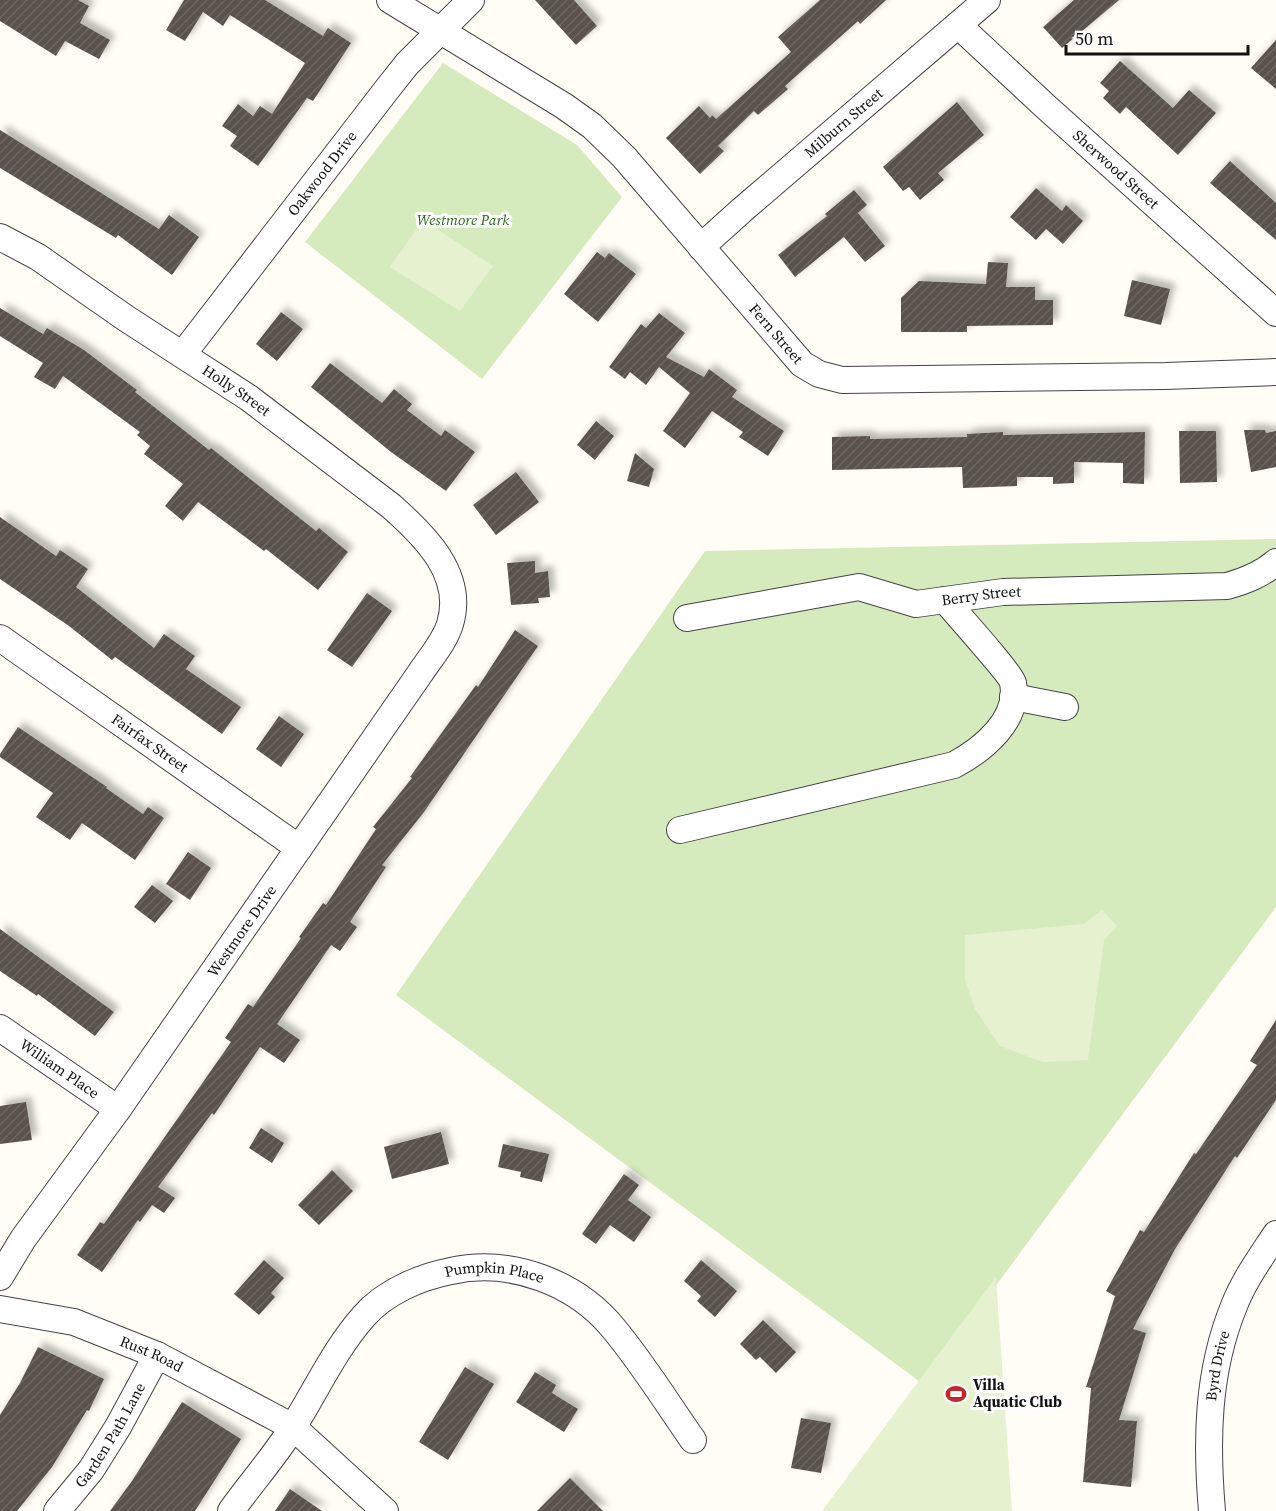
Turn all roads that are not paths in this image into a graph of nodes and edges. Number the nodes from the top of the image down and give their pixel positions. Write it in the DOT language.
graph roads {
  1 [pos="390,0"];
  2 [pos="471,0"];
  3 [pos="987,0"];
  4 [pos="958,25"];
  5 [pos="440,31"];
  6 [pos="0,237"];
  7 [pos="701,247"];
  8 [pos="1276,312"];
  9 [pos="183,354"];
  10 [pos="1276,372"];
  11 [pos="1276,562"];
  12 [pos="448,574"];
  13 [pos="945,600"];
  14 [pos="687,618"];
  15 [pos="0,638"];
  16 [pos="1013,697"];
  17 [pos="1065,707"];
  18 [pos="680,830"];
  19 [pos="299,848"];
  20 [pos="0,1028"];
  21 [pos="118,1109"];
  22 [pos="1276,1234"];
  23 [pos="0,1277"];
  24 [pos="0,1309"];
  25 [pos="158,1355"];
  26 [pos="293,1428"];
  27 [pos="693,1440"];
  28 [pos="57,1511"];
  29 [pos="231,1511"];
  30 [pos="386,1511"];
  31 [pos="1212,1511"];
  1 -- 5 [label="street, Fern Street"];
  2 -- 5 [label="street, Oakwood Drive"];
  3 -- 4 [label="street, Milburn Street"];
  4 -- 7 [label="street, Milburn Street"];
  4 -- 8 [label="street, Sherwood Street"];
  5 -- 7 [label="street, Fern Street"];
  5 -- 9 [label="street, Oakwood Drive"];
  6 -- 9 [label="street, Holly Street"];
  7 -- 10 [label="street, Fern Street"];
  9 -- 12 [label="street, Holly Street"];
  11 -- 13 [label="street, Berry Street"];
  12 -- 19 [label="street, Westmore Drive"];
  13 -- 14 [label="street, Berry Street"];
  13 -- 16 [label="street"];
  15 -- 19 [label="street, Fairfax Street"];
  16 -- 17 [label="street"];
  16 -- 18 [label="street"];
  19 -- 21 [label="street, Westmore Drive"];
  20 -- 21 [label="street, William Place"];
  21 -- 23 [label="street, Westmore Drive"];
  22 -- 31 [label="street, Byrd Drive"];
  24 -- 25 [label="street, Rust Road"];
  25 -- 26 [label="street, Rust Road"];
  25 -- 28 [label="street, Garden Path Lane"];
  26 -- 27 [label="street, Pumpkin Place"];
  26 -- 29 [label="street, Pumpkin Place"];
  26 -- 30 [label="street, Rust Road"];
}
